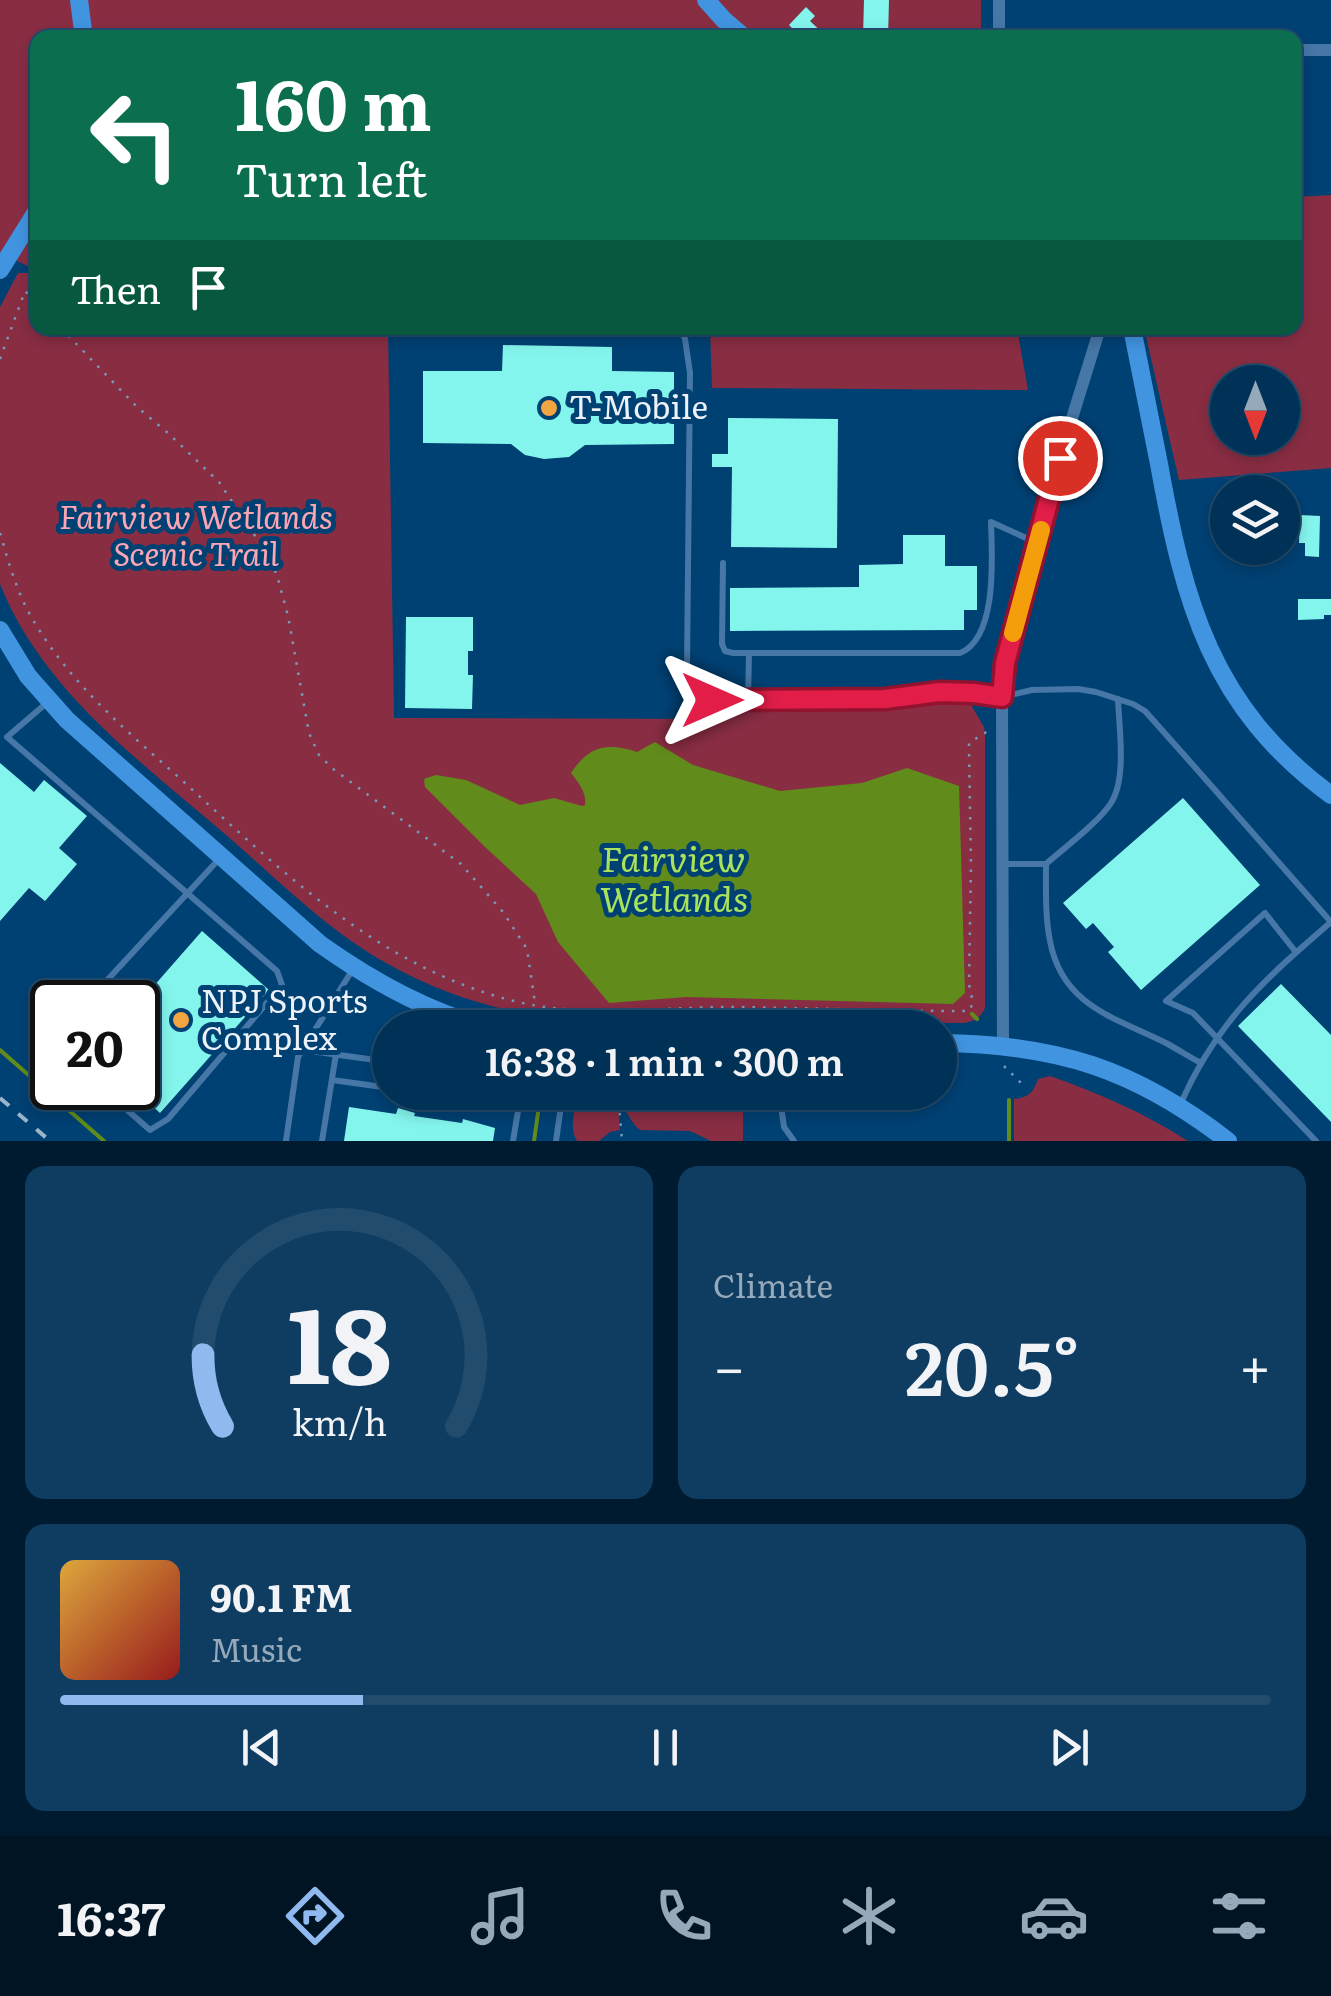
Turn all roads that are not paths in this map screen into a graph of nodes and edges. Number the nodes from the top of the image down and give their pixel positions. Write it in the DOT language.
graph roads {
  1 [pos="79,0"];
  2 [pos="706,0"];
  3 [pos="999,0"];
  4 [pos="83,30"];
  5 [pos="736,30"];
  6 [pos="999,30"];
  7 [pos="1302,50"];
  8 [pos="1331,50"];
  9 [pos="30,222"];
  10 [pos="0,270"];
  11 [pos="683,335"];
  12 [pos="1098,335"];
  13 [pos="1133,335"];
  14 [pos="1069,428"];
  15 [pos="1060,458"];
  16 [pos="1038,543"];
  17 [pos="722,563"];
  18 [pos="0,630"];
  19 [pos="749,653"];
  20 [pos="1002,697"];
  21 [pos="1118,698"];
  22 [pos="748,700"];
  23 [pos="49,701"];
  24 [pos="3,733"];
  25 [pos="1331,795"];
  26 [pos="221,856"];
  27 [pos="1002,864"];
  28 [pos="1046,864"];
  29 [pos="188,893"];
  30 [pos="1295,952"];
  31 [pos="354,968"];
  32 [pos="107,980"];
  33 [pos="436,1010"];
  34 [pos="1216,1037"];
  35 [pos="957,1045"];
  36 [pos="1003,1046"];
  37 [pos="303,1050"];
  38 [pos="336,1054"];
  39 [pos="372,1059"];
  40 [pos="1200,1062"];
  41 [pos="332,1080"];
  42 [pos="372,1086"];
  43 [pos="1179,1106"];
  44 [pos="127,1110"];
  45 [pos="518,1110"];
  46 [pos="560,1110"];
  47 [pos="782,1110"];
  48 [pos="286,1141"];
  49 [pos="322,1141"];
  50 [pos="513,1141"];
  51 [pos="556,1141"];
  52 [pos="794,1141"];
  53 [pos="1228,1141"];
  54 [pos="1316,1141"];
  1 -- 4 [label="main road"];
  2 -- 5 [label="main road"];
  3 -- 6 [label="street"];
  7 -- 8 [label="street"];
  9 -- 10 [label="main road"];
  11 -- 22 [label="lane"];
  12 -- 14 [label="street"];
  13 -- 25 [label="main road"];
  15 -- 16 [label="lane"];
  16 -- 19 [label="lane"];
  16 -- 20 [label="lane"];
  17 -- 19 [label="lane"];
  18 -- 23 [label="main road"];
  19 -- 22 [label="lane"];
  20 -- 21 [label="lane"];
  20 -- 22 [label="lane"];
  20 -- 27 [label="street"];
  21 -- 28 [label="lane"];
  21 -- 30 [label="lane"];
  23 -- 24 [label="lane"];
  23 -- 26 [label="main road"];
  24 -- 29 [label="lane"];
  26 -- 29 [label="lane"];
  26 -- 31 [label="main road"];
  27 -- 28 [label="lane"];
  27 -- 36 [label="street"];
  28 -- 40 [label="lane"];
  29 -- 32 [label="lane"];
  29 -- 44 [label="lane"];
  30 -- 34 [label="lane"];
  30 -- 34 [label="lane"];
  31 -- 33 [label="main road"];
  31 -- 37 [label="lane"];
  34 -- 40 [label="lane"];
  34 -- 54 [label="lane"];
  35 -- 36 [label="main road"];
  36 -- 43 [label="main road"];
  37 -- 38 [label="lane"];
  37 -- 48 [label="lane"];
  38 -- 39 [label="lane"];
  38 -- 41 [label="lane"];
  40 -- 43 [label="lane"];
  41 -- 42 [label="lane"];
  41 -- 49 [label="lane"];
  43 -- 53 [label="main road"];
  45 -- 50 [label="lane"];
  46 -- 51 [label="lane"];
  47 -- 52 [label="lane"];
}
